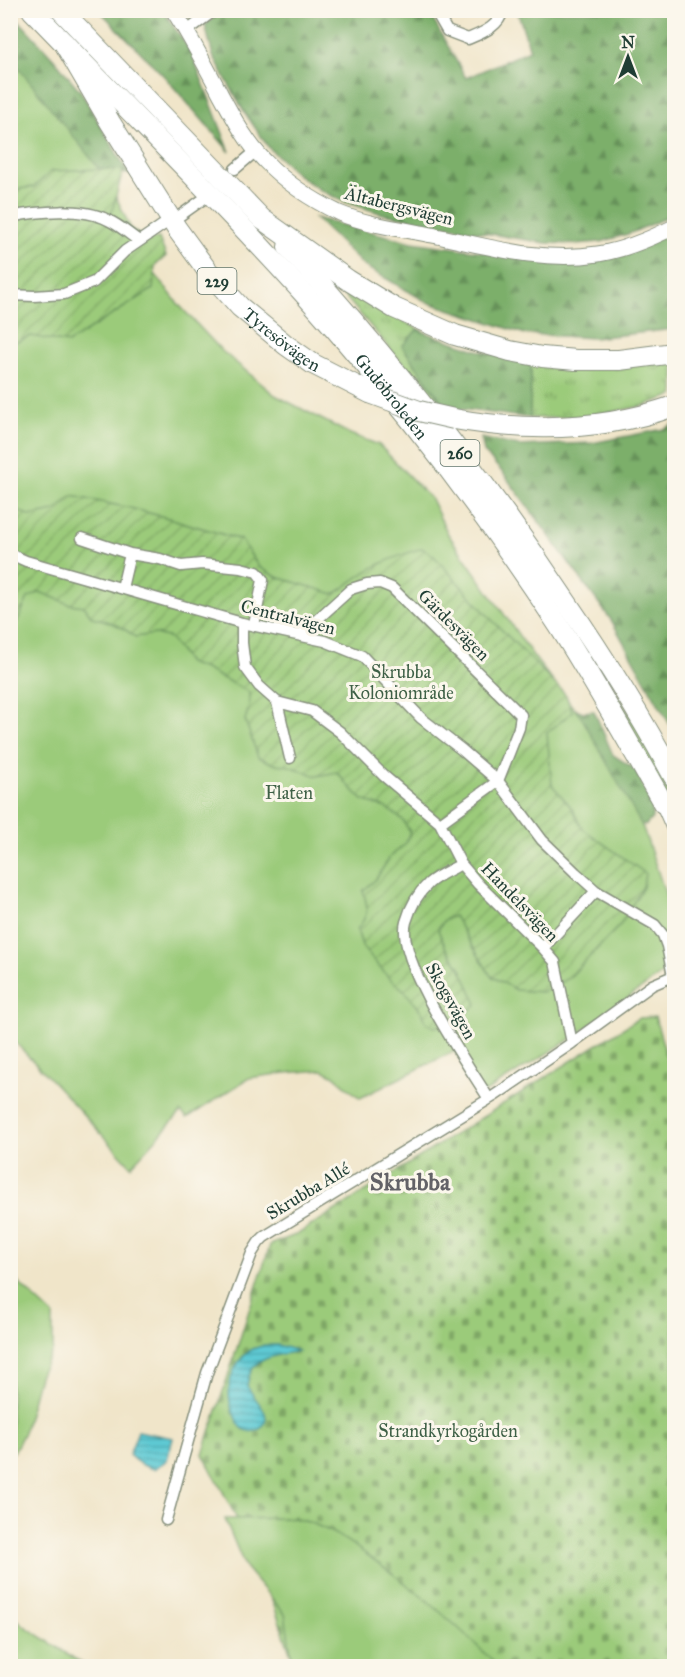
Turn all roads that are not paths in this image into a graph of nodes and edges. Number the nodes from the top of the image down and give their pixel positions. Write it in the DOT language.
graph roads {
  1 [pos="32,10"];
  2 [pos="61,10"];
  3 [pos="173,10"];
  4 [pos="215,10"];
  5 [pos="435,10"];
  6 [pos="503,10"];
  7 [pos="187,31"];
  8 [pos="64,44"];
  9 [pos="256,151"];
  10 [pos="235,169"];
  11 [pos="202,200"];
  12 [pos="10,217"];
  13 [pos="178,217"];
  14 [pos="262,219"];
  15 [pos="163,225"];
  16 [pos="675,227"];
  17 [pos="139,241"];
  18 [pos="10,295"];
  19 [pos="675,353"];
  20 [pos="675,406"];
  21 [pos="82,538"];
  22 [pos="10,554"];
  23 [pos="130,554"];
  24 [pos="122,588"];
  25 [pos="242,623"];
  26 [pos="254,625"];
  27 [pos="300,635"];
  28 [pos="277,702"];
  29 [pos="290,758"];
  30 [pos="675,777"];
  31 [pos="498,782"];
  32 [pos="663,803"];
  33 [pos="440,824"];
  34 [pos="675,828"];
  35 [pos="461,864"];
  36 [pos="596,891"];
  37 [pos="543,948"];
  38 [pos="674,982"];
  39 [pos="572,1043"];
  40 [pos="489,1099"];
  41 [pos="166,1520"];
  1 -- 8 [label="highway, Tyresövägen / 229"];
  2 -- 14 [label="highway"];
  3 -- 7 [label="street, Ältabergsvägen"];
  4 -- 7 [label="street"];
  5 -- 6 [label="street"];
  7 -- 9 [label="street, Ältabergsvägen"];
  8 -- 20 [label="highway, Tyresövägen / 229, bridge"];
  8 -- 32 [label="highway, Gudöbroleden / 260"];
  9 -- 10 [label="street"];
  9 -- 16 [label="street, Ältabergsvägen"];
  11 -- 13 [label="street"];
  12 -- 17 [label="street"];
  14 -- 19 [label="highway"];
  14 -- 30 [label="highway, Gudöbroleden / 260"];
  15 -- 17 [label="street"];
  17 -- 18 [label="street"];
  21 -- 23 [label="street"];
  22 -- 24 [label="street, Centralvägen"];
  23 -- 24 [label="street"];
  23 -- 26 [label="street"];
  24 -- 25 [label="street, Centralvägen"];
  25 -- 26 [label="street, Centralvägen"];
  25 -- 28 [label="street"];
  26 -- 27 [label="street, Centralvägen"];
  27 -- 31 [label="street, Centralvägen"];
  27 -- 31 [label="street, Gärdesvägen"];
  28 -- 29 [label="street"];
  28 -- 33 [label="street, Handelsvägen"];
  31 -- 33 [label="street"];
  31 -- 36 [label="street, Centralvägen"];
  32 -- 34 [label="street, Gudöbroleden / 260"];
  33 -- 35 [label="street, Handelsvägen"];
  35 -- 37 [label="street, Handelsvägen"];
  35 -- 40 [label="street, Skogsvägen"];
  36 -- 37 [label="street"];
  36 -- 38 [label="street, Centralvägen"];
  37 -- 39 [label="street, Handelsvägen"];
  38 -- 39 [label="street, Skrubba Allé"];
  39 -- 40 [label="street, Skrubba Allé"];
  40 -- 41 [label="street, Skrubba Allé"];
}
